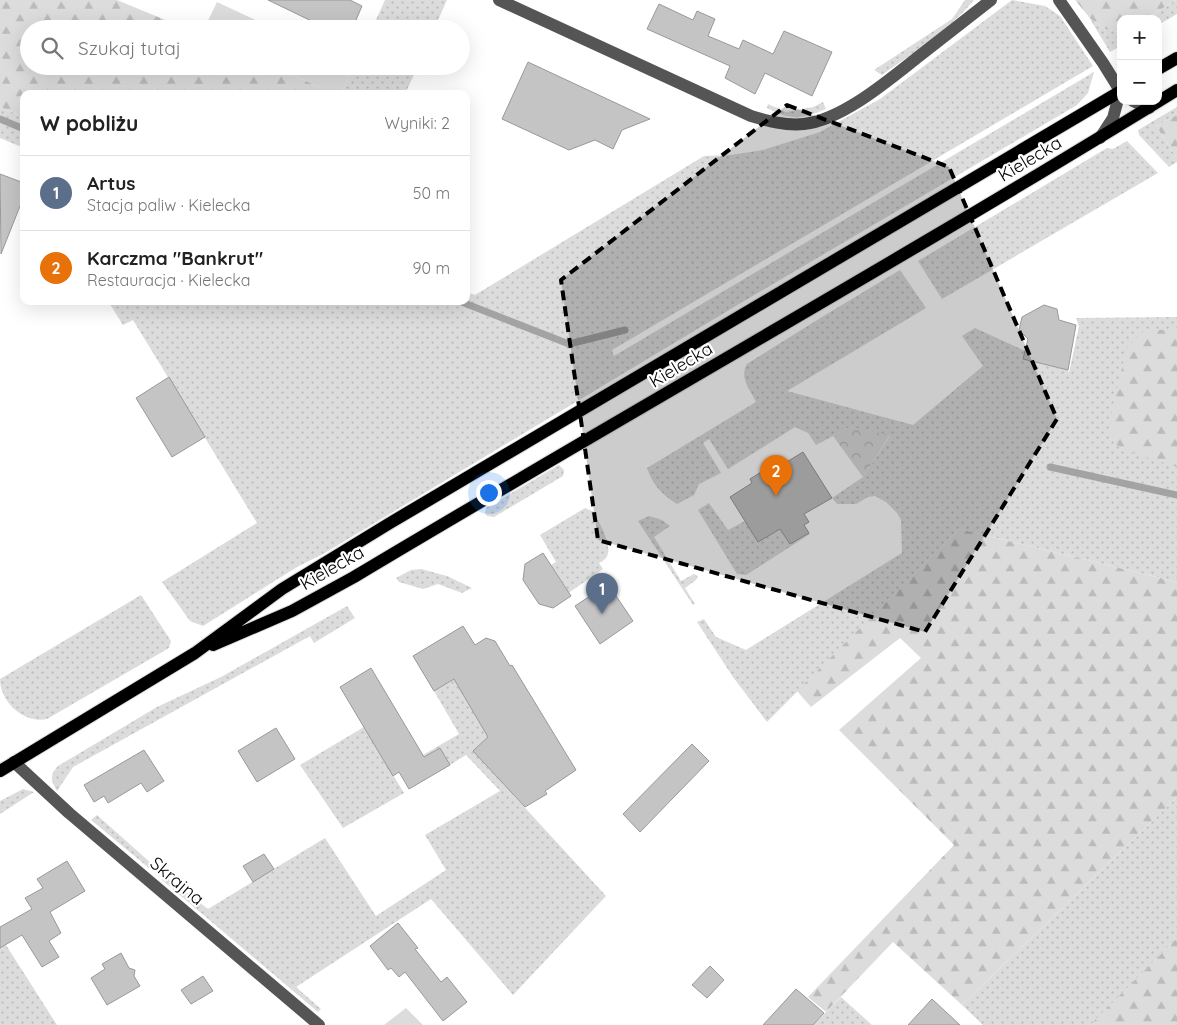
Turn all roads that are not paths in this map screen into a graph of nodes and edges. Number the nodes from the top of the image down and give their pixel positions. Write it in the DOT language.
graph roads {
  1 [pos="499,0"];
  2 [pos="991,0"];
  3 [pos="1059,0"];
  4 [pos="1177,58"];
  5 [pos="1162,67"];
  6 [pos="1117,87"];
  7 [pos="1177,90"];
  8 [pos="1117,94"];
  9 [pos="1117,103"];
  10 [pos="1142,105"];
  11 [pos="1149,108"];
  12 [pos="1100,138"];
  13 [pos="195,653"];
  14 [pos="14,762"];
  15 [pos="0,771"];
  16 [pos="319,1025"];
  1 -- 2 [label="street"];
  3 -- 6 [label="street"];
  4 -- 5 [label="main road"];
  7 -- 11 [label="main road, Kielecka"];
  8 -- 13 [label="main road, Kielecka"];
  9 -- 12 [label="street"];
  10 -- 11 [label="street"];
  11 -- 12 [label="main road, Kielecka"];
  12 -- 13 [label="main road, Kielecka"];
  13 -- 14 [label="main road, Kielecka"];
  14 -- 15 [label="main road, Kielecka"];
  14 -- 16 [label="street, Skrajna"];
}
